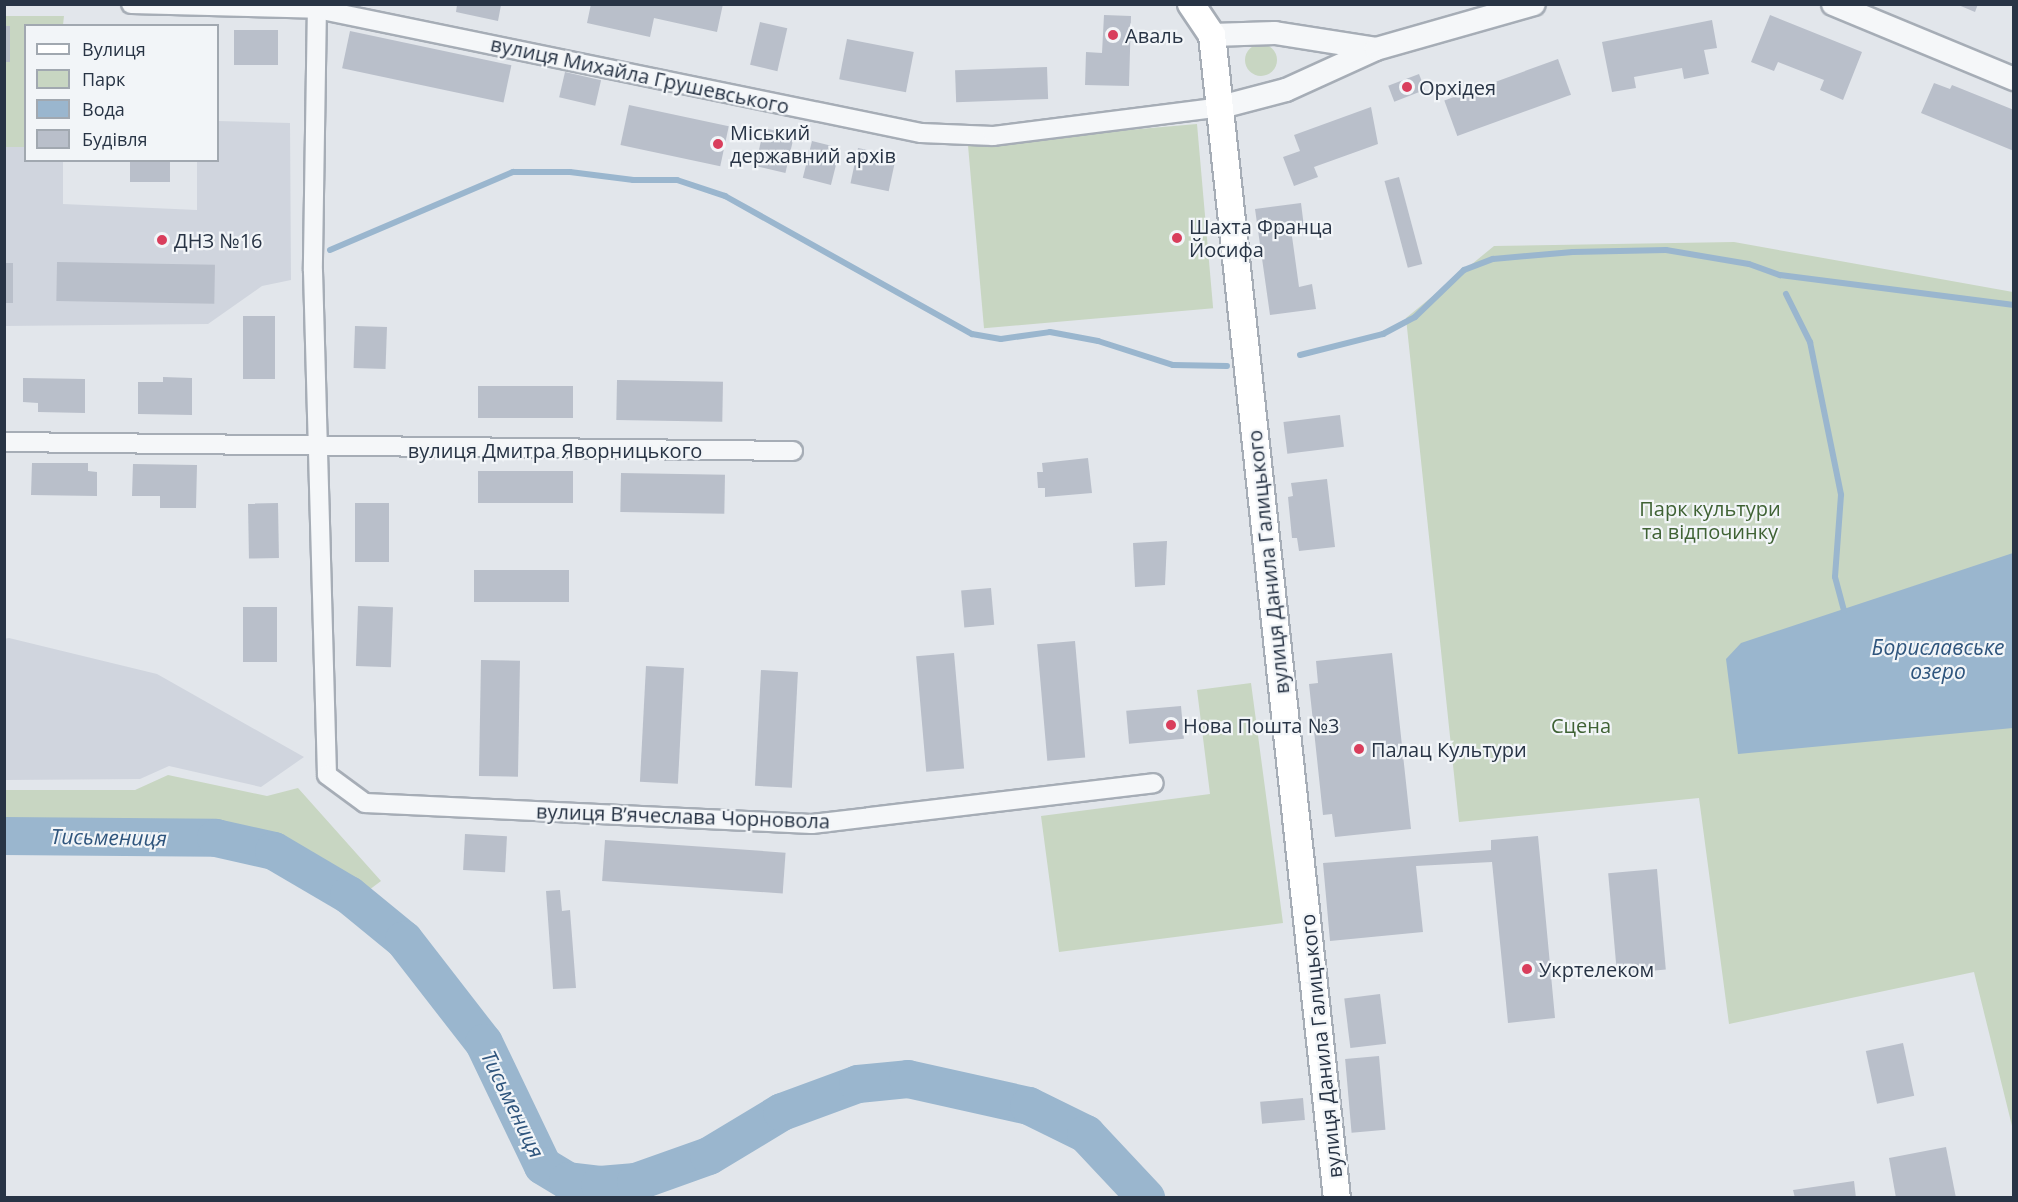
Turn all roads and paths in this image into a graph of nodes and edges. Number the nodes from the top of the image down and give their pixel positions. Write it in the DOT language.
graph roads {
  1 [pos="131,4"];
  2 [pos="1191,4"];
  3 [pos="1534,4"];
  4 [pos="1833,4"];
  5 [pos="317,7"];
  6 [pos="1212,35"];
  7 [pos="1376,49"];
  8 [pos="2013,79"];
  9 [pos="1221,107"];
  10 [pos="4,442"];
  11 [pos="317,448"];
  12 [pos="793,451"];
  13 [pos="1154,783"];
  14 [pos="1337,1197"];
  1 -- 5 [label="street, вулиця Михайла Грушевського"];
  2 -- 6 [label="main road"];
  3 -- 7 [label="street"];
  4 -- 8 [label="street"];
  5 -- 9 [label="street, вулиця Михайла Грушевського"];
  5 -- 11 [label="street"];
  6 -- 7 [label="street"];
  6 -- 9 [label="main road, вулиця Данила Галицького"];
  7 -- 9 [label="street"];
  9 -- 14 [label="main road, вулиця Данила Галицького"];
  10 -- 11 [label="street, вулиця Дмитра Яворницького"];
  11 -- 12 [label="street, вулиця Дмитра Яворницького"];
  11 -- 13 [label="street, вулиця Вʼячеслава Чорновола"];
}
